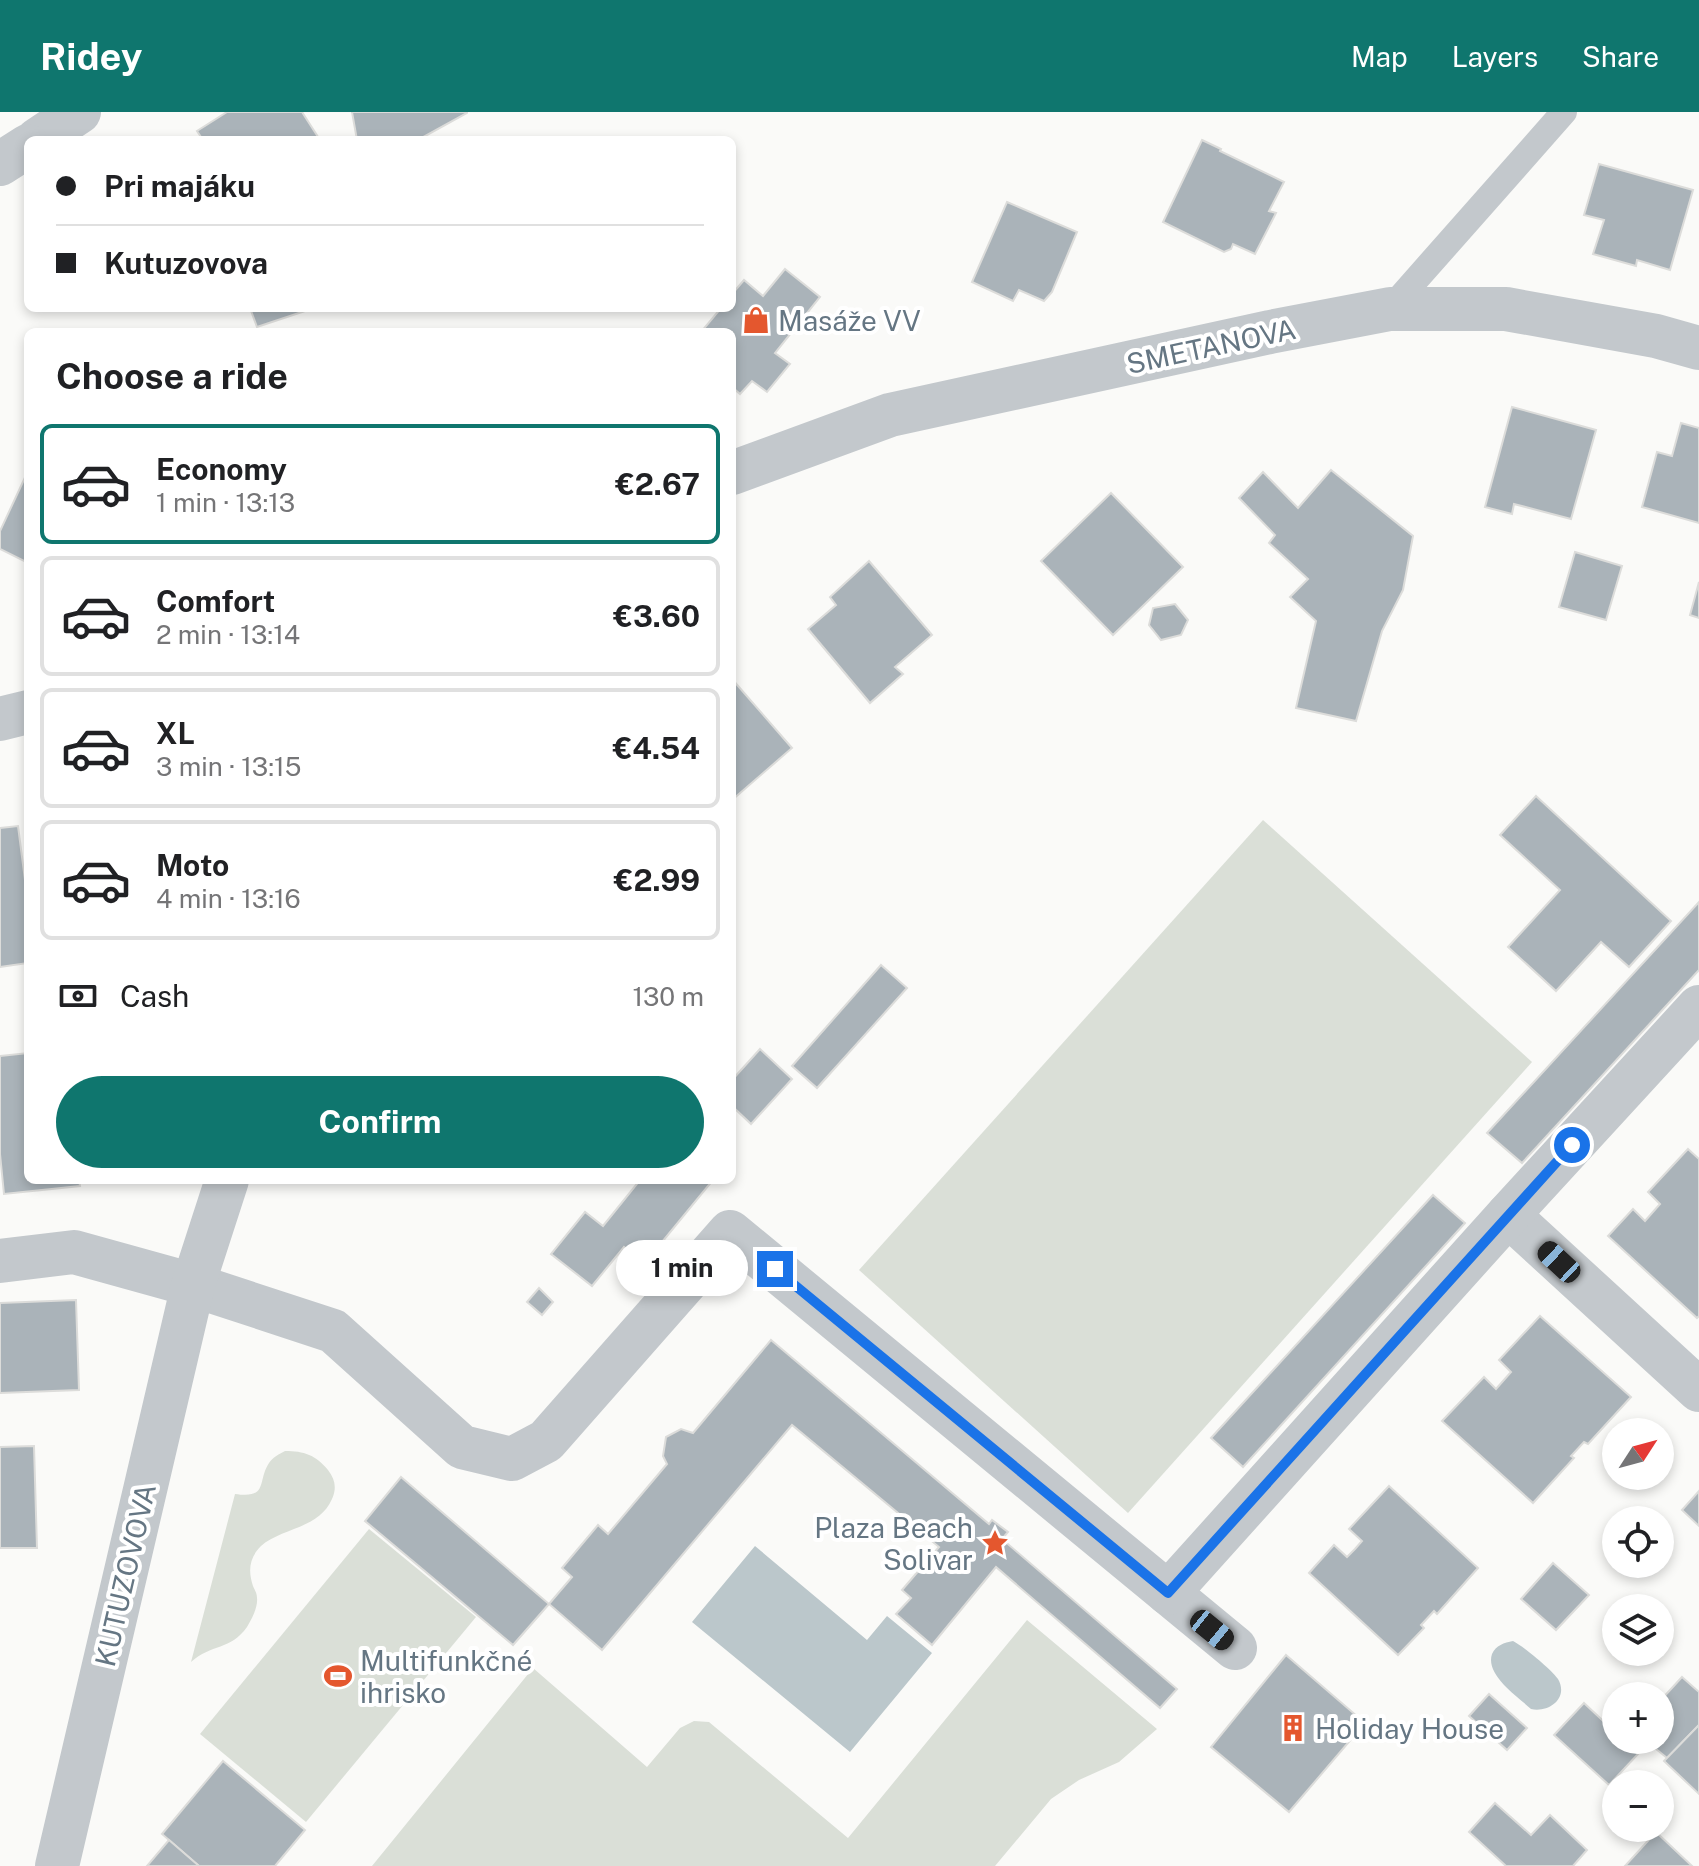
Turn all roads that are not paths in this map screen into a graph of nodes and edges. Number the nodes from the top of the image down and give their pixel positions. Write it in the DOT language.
graph roads {
  1 [pos="79,112"];
  2 [pos="1564,112"];
  3 [pos="43,136"];
  4 [pos="24,149"];
  5 [pos="0,164"];
  6 [pos="1390,309"];
  7 [pos="1699,348"];
  8 [pos="736,472"];
  9 [pos="24,713"];
  10 [pos="0,719"];
  11 [pos="1699,1007"];
  12 [pos="226,1184"];
  13 [pos="1508,1215"];
  14 [pos="0,1261"];
  15 [pos="193,1285"];
  16 [pos="1699,1390"];
  17 [pos="1168,1593"];
  18 [pos="1235,1648"];
  19 [pos="57,1866"];
  1 -- 3 [label="street"];
  2 -- 6 [label="lane"];
  4 -- 5 [label="street"];
  6 -- 7 [label="street, SMETANOVA"];
  6 -- 8 [label="street, SMETANOVA"];
  9 -- 10 [label="street"];
  11 -- 13 [label="street"];
  12 -- 15 [label="street, KUTUZOVOVA"];
  13 -- 16 [label="street"];
  13 -- 17 [label="street"];
  14 -- 15 [label="street"];
  15 -- 17 [label="street"];
  15 -- 19 [label="street, KUTUZOVOVA"];
  17 -- 18 [label="street"];
}
